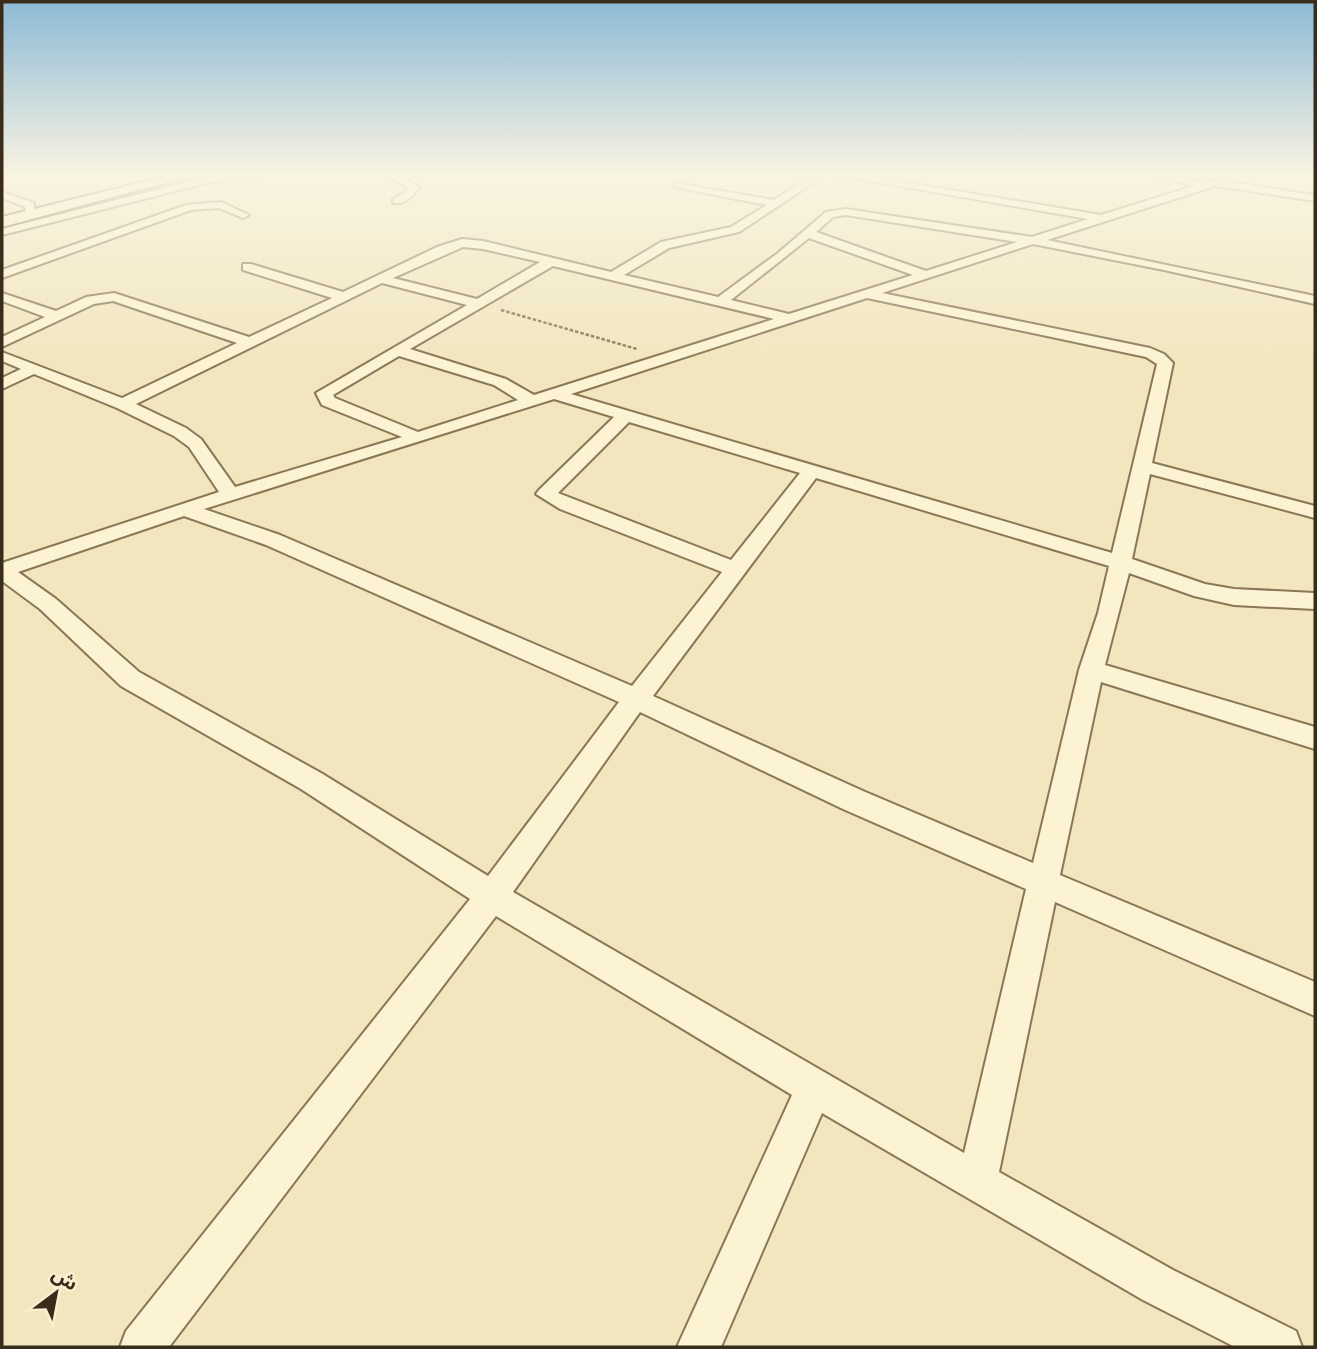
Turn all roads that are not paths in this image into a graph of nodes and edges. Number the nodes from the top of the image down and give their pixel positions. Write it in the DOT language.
graph roads {
  1 [pos="104,238"];
  2 [pos="698,238"];
  3 [pos="804,238"];
  4 [pos="820,238"];
  5 [pos="1015,238"];
  6 [pos="1044,238"];
  7 [pos="1035,241"];
  8 [pos="31,251"];
  9 [pos="54,256"];
  10 [pos="552,261"];
  11 [pos="247,267"];
  12 [pos="2,274"];
  13 [pos="928,275"];
  14 [pos="613,276"];
  15 [pos="380,279"];
  16 [pos="868,294"];
  17 [pos="344,297"];
  18 [pos="2,298"];
  19 [pos="1315,300"];
  20 [pos="722,302"];
  21 [pos="476,303"];
  22 [pos="56,316"];
  23 [pos="788,318"];
  24 [pos="249,342"];
  25 [pos="2,343"];
  26 [pos="396,350"];
  27 [pos="2,356"];
  28 [pos="33,369"];
  29 [pos="2,384"];
  30 [pos="555,394"];
  31 [pos="532,401"];
  32 [pos="123,404"];
  33 [pos="625,416"];
  34 [pos="415,438"];
  35 [pos="1142,466"];
  36 [pos="812,471"];
  37 [pos="230,494"];
  38 [pos="184,509"];
  39 [pos="1315,512"];
  40 [pos="1121,563"];
  41 [pos="736,569"];
  42 [pos="2,571"];
  43 [pos="1315,601"];
  44 [pos="1091,670"];
  45 [pos="636,699"];
  46 [pos="1315,738"];
  47 [pos="1043,884"];
  48 [pos="492,896"];
  49 [pos="1315,999"];
  50 [pos="814,1088"];
  51 [pos="977,1183"];
  52 [pos="142,1347"];
  53 [pos="699,1347"];
  54 [pos="1280,1347"];
  1 -- 9 [label="street"];
  2 -- 14 [label="street"];
  3 -- 20 [label="street"];
  4 -- 13 [label="street"];
  5 -- 7 [label="street"];
  6 -- 7 [label="street"];
  7 -- 13 [label="street"];
  7 -- 19 [label="street"];
  8 -- 9 [label="street"];
  9 -- 12 [label="street"];
  10 -- 14 [label="street"];
  10 -- 15 [label="street"];
  10 -- 21 [label="street"];
  11 -- 17 [label="street"];
  13 -- 16 [label="street"];
  14 -- 20 [label="street"];
  15 -- 17 [label="street"];
  15 -- 21 [label="street"];
  16 -- 23 [label="street"];
  16 -- 35 [label="street"];
  17 -- 24 [label="street"];
  18 -- 22 [label="street"];
  20 -- 23 [label="street"];
  21 -- 26 [label="street"];
  22 -- 24 [label="street"];
  22 -- 25 [label="street"];
  23 -- 30 [label="street"];
  24 -- 32 [label="street"];
  26 -- 31 [label="street"];
  26 -- 34 [label="street"];
  27 -- 28 [label="street"];
  28 -- 29 [label="street"];
  28 -- 32 [label="street"];
  30 -- 31 [label="street"];
  30 -- 33 [label="street"];
  31 -- 34 [label="street"];
  32 -- 37 [label="street"];
  33 -- 36 [label="street"];
  33 -- 41 [label="street"];
  34 -- 37 [label="street"];
  35 -- 39 [label="street"];
  35 -- 40 [label="street"];
  36 -- 40 [label="street"];
  36 -- 41 [label="street"];
  37 -- 38 [label="street"];
  38 -- 42 [label="street"];
  38 -- 45 [label="street"];
  40 -- 43 [label="street"];
  40 -- 44 [label="street"];
  41 -- 45 [label="street"];
  42 -- 48 [label="street"];
  44 -- 46 [label="street"];
  44 -- 47 [label="street"];
  45 -- 47 [label="street"];
  45 -- 48 [label="street"];
  47 -- 49 [label="street"];
  47 -- 51 [label="street"];
  48 -- 50 [label="street"];
  48 -- 52 [label="street"];
  50 -- 51 [label="street"];
  50 -- 53 [label="street"];
  51 -- 54 [label="street"];
}
